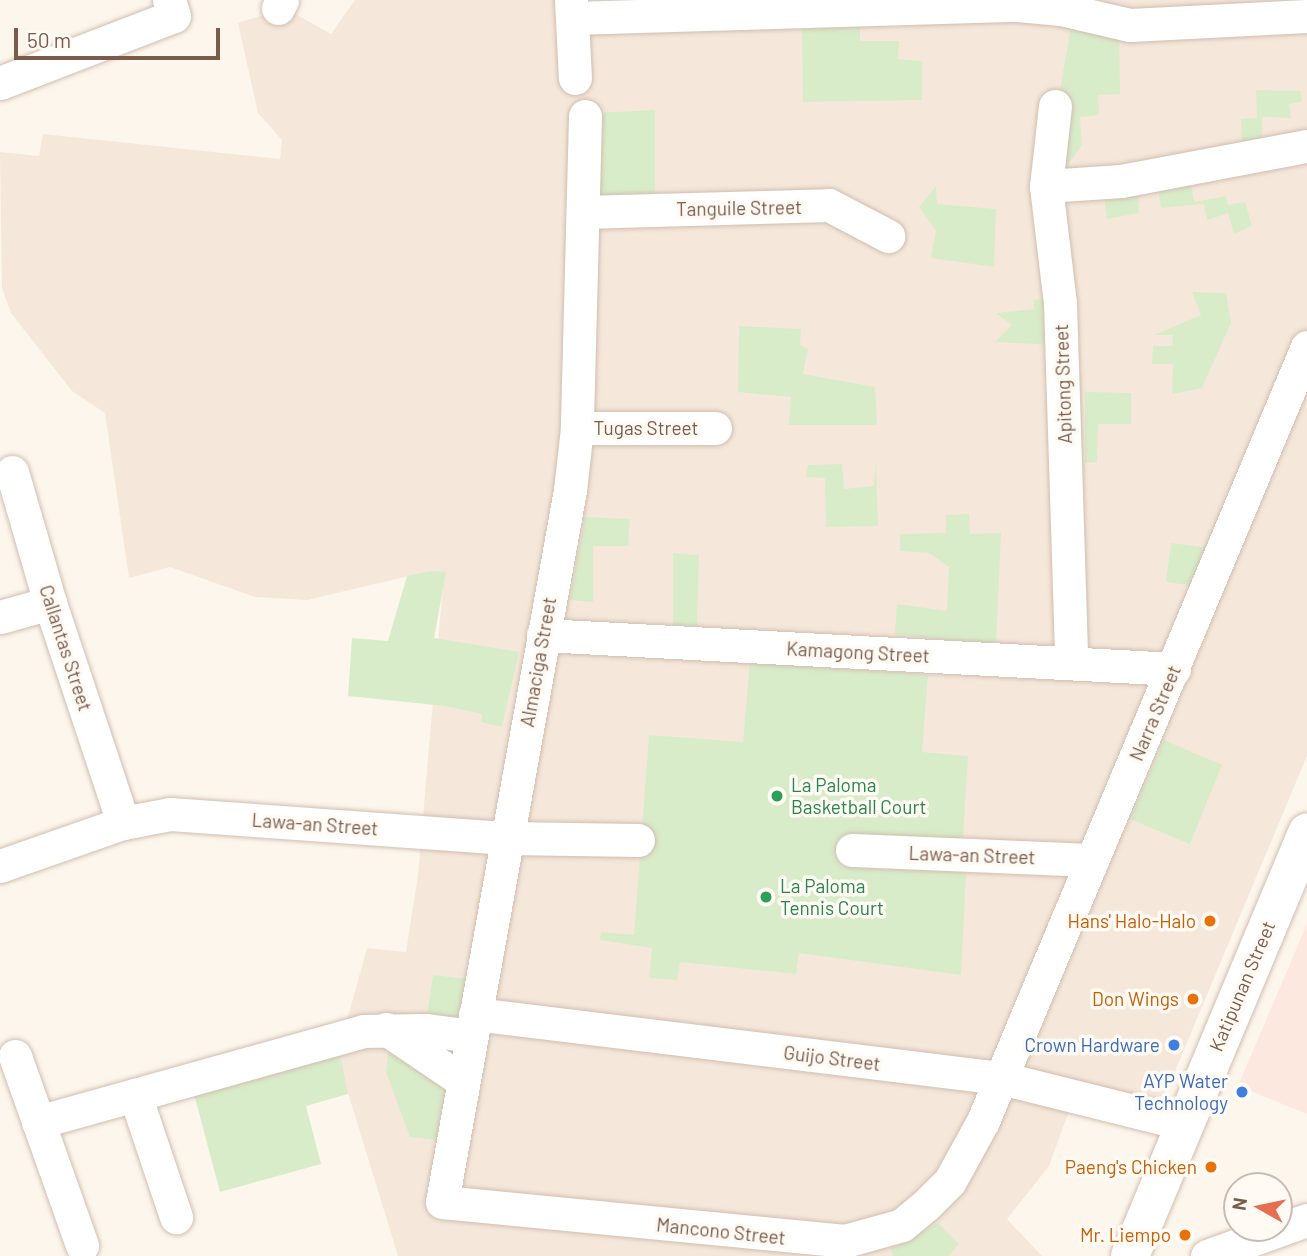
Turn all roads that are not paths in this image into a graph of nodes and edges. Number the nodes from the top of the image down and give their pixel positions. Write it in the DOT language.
graph roads {
  1 [pos="170,0"];
  2 [pos="947,3"];
  3 [pos="797,7"];
  4 [pos="671,8"];
  5 [pos="571,9"];
  6 [pos="1307,16"];
  7 [pos="575,78"];
  8 [pos="0,83"];
  9 [pos="1055,106"];
  10 [pos="585,116"];
  11 [pos="1307,146"];
  12 [pos="1046,186"];
  13 [pos="583,212"];
  14 [pos="888,236"];
  15 [pos="1307,347"];
  16 [pos="577,428"];
  17 [pos="715,428"];
  18 [pos="12,472"];
  19 [pos="50,603"];
  20 [pos="0,617"];
  21 [pos="543,635"];
  22 [pos="1071,663"];
  23 [pos="1174,669"];
  24 [pos="123,823"];
  25 [pos="1307,832"];
  26 [pos="507,838"];
  27 [pos="638,840"];
  28 [pos="852,850"];
  29 [pos="1092,860"];
  30 [pos="0,866"];
  31 [pos="473,1025"];
  32 [pos="386,1029"];
  33 [pos="15,1056"];
  34 [pos="1001,1078"];
  35 [pos="464,1081"];
  36 [pos="135,1095"];
  37 [pos="38,1122"];
  38 [pos="1185,1124"];
  39 [pos="442,1202"];
  40 [pos="176,1217"];
  41 [pos="1307,1220"];
  42 [pos="82,1245"];
  43 [pos="1129,1256"];
  44 [pos="1208,1256"];
  1 -- 8 [label="street"];
  2 -- 3 [label="street"];
  2 -- 6 [label="street"];
  3 -- 4 [label="street"];
  4 -- 5 [label="street"];
  5 -- 7 [label="street"];
  9 -- 12 [label="street, Apitong Street"];
  10 -- 13 [label="street, Almaciga Street"];
  11 -- 12 [label="street"];
  12 -- 22 [label="street, Apitong Street"];
  13 -- 14 [label="street, Tanguile Street"];
  13 -- 16 [label="street, Almaciga Street"];
  15 -- 23 [label="street, Narra Street"];
  16 -- 17 [label="street, Tugas Street"];
  16 -- 21 [label="street, Almaciga Street"];
  18 -- 19 [label="street, Callantas Street"];
  19 -- 20 [label="street"];
  19 -- 24 [label="street, Callantas Street"];
  21 -- 22 [label="street, Kamagong Street"];
  21 -- 26 [label="street, Almaciga Street"];
  22 -- 23 [label="street, Kamagong Street"];
  23 -- 29 [label="street, Narra Street"];
  24 -- 26 [label="street, Lawa-an Street"];
  24 -- 30 [label="street, Lawa-an Street"];
  25 -- 38 [label="main road, Katipunan Street"];
  26 -- 27 [label="street, Lawa-an Street"];
  26 -- 31 [label="street, Almaciga Street"];
  28 -- 29 [label="street, Lawa-an Street"];
  29 -- 34 [label="street, Narra Street"];
  31 -- 32 [label="street, Guijo Street"];
  31 -- 34 [label="street, Guijo Street"];
  31 -- 35 [label="street, Almaciga Street"];
  32 -- 35 [label="street"];
  32 -- 36 [label="street, Guijo Street"];
  33 -- 37 [label="street"];
  34 -- 38 [label="street, Guijo Street"];
  34 -- 39 [label="street, Mancono Street"];
  35 -- 39 [label="street, Almaciga Street"];
  36 -- 37 [label="street, Guijo Street"];
  36 -- 40 [label="street"];
  37 -- 42 [label="street"];
  38 -- 43 [label="main road, Katipunan Street"];
  41 -- 44 [label="street"];
}
